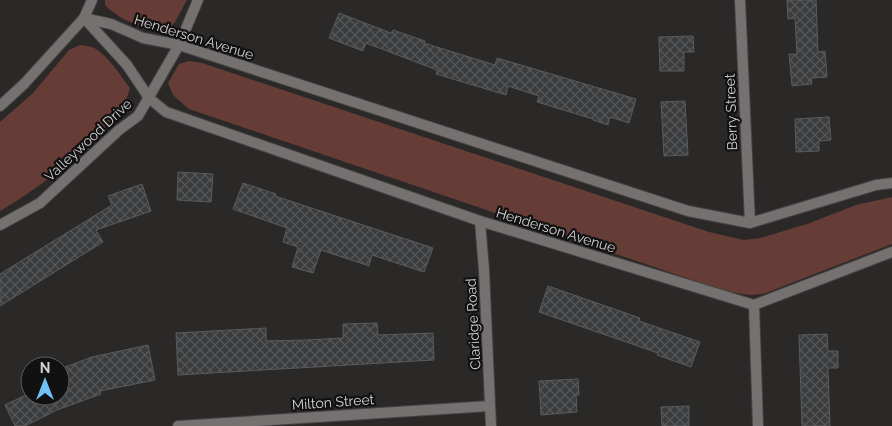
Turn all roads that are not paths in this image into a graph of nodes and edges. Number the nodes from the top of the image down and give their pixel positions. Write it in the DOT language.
graph roads {
  1 [pos="92,0"];
  2 [pos="198,0"];
  3 [pos="740,0"];
  4 [pos="84,18"];
  5 [pos="179,45"];
  6 [pos="148,98"];
  7 [pos="0,106"];
  8 [pos="892,183"];
  9 [pos="480,221"];
  10 [pos="750,223"];
  11 [pos="0,225"];
  12 [pos="892,252"];
  13 [pos="754,305"];
  14 [pos="490,406"];
  15 [pos="178,426"];
  16 [pos="491,426"];
  17 [pos="758,426"];
  1 -- 4 [label="street"];
  2 -- 5 [label="street, Valleywood Drive"];
  3 -- 10 [label="street, Berry Street"];
  4 -- 5 [label="street, Henderson Avenue"];
  4 -- 6 [label="street, Henderson Avenue"];
  4 -- 7 [label="street"];
  5 -- 6 [label="street, Valleywood Drive"];
  5 -- 10 [label="street, Henderson Avenue"];
  6 -- 9 [label="street, Henderson Avenue"];
  6 -- 11 [label="street, Valleywood Drive"];
  8 -- 10 [label="street, Henderson Avenue"];
  9 -- 13 [label="street, Henderson Avenue"];
  9 -- 14 [label="street, Claridge Road"];
  12 -- 13 [label="street"];
  13 -- 17 [label="street"];
  14 -- 15 [label="street, Milton Street"];
  14 -- 16 [label="street, Claridge Road"];
}
